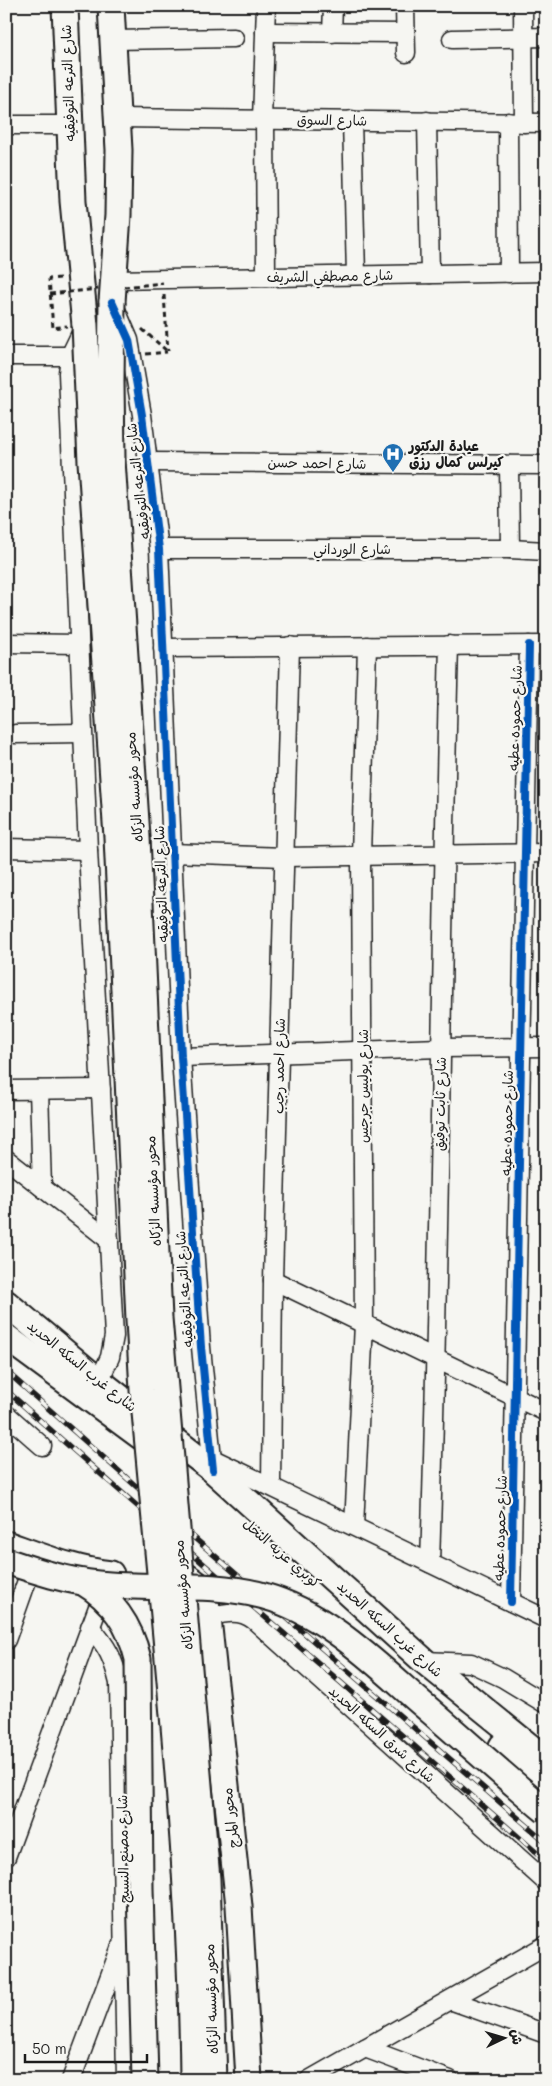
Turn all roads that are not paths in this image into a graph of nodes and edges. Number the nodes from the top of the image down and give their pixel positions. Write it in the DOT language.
graph roads {
  1 [pos="65,6"];
  2 [pos="111,6"];
  3 [pos="266,6"];
  4 [pos="333,6"];
  5 [pos="405,6"];
  6 [pos="523,6"];
  7 [pos="265,32"];
  8 [pos="332,33"];
  9 [pos="406,33"];
  10 [pos="523,36"];
  11 [pos="546,36"];
  12 [pos="234,38"];
  13 [pos="452,39"];
  14 [pos="113,40"];
  15 [pos="406,53"];
  16 [pos="117,118"];
  17 [pos="264,119"];
  18 [pos="352,120"];
  19 [pos="427,121"];
  20 [pos="516,122"];
  21 [pos="546,123"];
  22 [pos="6,124"];
  23 [pos="70,125"];
  24 [pos="546,272"];
  25 [pos="510,273"];
  26 [pos="430,274"];
  27 [pos="356,275"];
  28 [pos="266,277"];
  29 [pos="113,291"];
  30 [pos="85,325"];
  31 [pos="6,356"];
  32 [pos="70,356"];
  33 [pos="148,462"];
  34 [pos="509,465"];
  35 [pos="546,465"];
  36 [pos="159,549"];
  37 [pos="510,549"];
  38 [pos="546,551"];
  39 [pos="6,643"];
  40 [pos="78,644"];
  41 [pos="450,645"];
  42 [pos="538,645"];
  43 [pos="290,646"];
  44 [pos="367,646"];
  45 [pos="163,648"];
  46 [pos="82,733"];
  47 [pos="15,734"];
  48 [pos="6,848"];
  49 [pos="88,850"];
  50 [pos="172,853"];
  51 [pos="524,854"];
  52 [pos="546,854"];
  53 [pos="444,855"];
  54 [pos="361,856"];
  55 [pos="284,857"];
  56 [pos="440,1048"];
  57 [pos="521,1048"];
  58 [pos="546,1048"];
  59 [pos="363,1051"];
  60 [pos="280,1054"];
  61 [pos="181,1057"];
  62 [pos="101,1089"];
  63 [pos="6,1090"];
  64 [pos="39,1090"];
  65 [pos="6,1159"];
  66 [pos="42,1188"];
  67 [pos="109,1240"];
  68 [pos="273,1280"];
  69 [pos="6,1304"];
  70 [pos="364,1324"];
  71 [pos="6,1337"];
  72 [pos="436,1359"];
  73 [pos="99,1381"];
  74 [pos="516,1398"];
  75 [pos="546,1412"];
  76 [pos="6,1414"];
  77 [pos="42,1446"];
  78 [pos="212,1464"];
  79 [pos="271,1486"];
  80 [pos="354,1526"];
  81 [pos="6,1544"];
  82 [pos="36,1555"];
  83 [pos="6,1561"];
  84 [pos="430,1563"];
  85 [pos="110,1574"];
  86 [pos="81,1581"];
  87 [pos="511,1602"];
  88 [pos="208,1617"];
  89 [pos="546,1619"];
  90 [pos="90,1628"];
  91 [pos="6,1640"];
  92 [pos="424,1661"];
  93 [pos="546,1704"];
  94 [pos="546,1760"];
  95 [pos="546,1784"];
  96 [pos="546,1811"];
  97 [pos="6,1858"];
  98 [pos="546,1882"];
  99 [pos="124,1939"];
  100 [pos="546,1946"];
  101 [pos="450,2000"];
  102 [pos="546,2034"];
  103 [pos="365,2048"];
  104 [pos="72,2080"];
  105 [pos="126,2080"];
  106 [pos="145,2080"];
  107 [pos="193,2080"];
  108 [pos="214,2080"];
  109 [pos="249,2080"];
  110 [pos="310,2080"];
  111 [pos="450,2080"];
  1 -- 23 [label="main road, شارع الترعه التوفيقيه"];
  2 -- 14 [label="main road, شارع الترعه التوفيقيه"];
  3 -- 7 [label="street"];
  4 -- 8 [label="street"];
  5 -- 9 [label="street"];
  6 -- 10 [label="street"];
  7 -- 8 [label="street"];
  7 -- 17 [label="street"];
  8 -- 9 [label="street"];
  9 -- 15 [label="street"];
  10 -- 11 [label="street"];
  10 -- 13 [label="street"];
  10 -- 20 [label="street"];
  12 -- 14 [label="street"];
  14 -- 16 [label="main road, شارع الترعه التوفيقيه"];
  16 -- 17 [label="street, شارع السوق"];
  16 -- 29 [label="main road, شارع الترعه التوفيقيه"];
  17 -- 18 [label="street, شارع السوق"];
  17 -- 28 [label="street"];
  18 -- 19 [label="street, شارع السوق"];
  18 -- 27 [label="street"];
  19 -- 20 [label="street, شارع السوق"];
  19 -- 26 [label="street"];
  20 -- 21 [label="street, شارع السوق"];
  20 -- 25 [label="street"];
  22 -- 23 [label="street"];
  23 -- 30 [label="main road, شارع الترعه التوفيقيه"];
  24 -- 25 [label="street, شارع مصطفي الشريف"];
  25 -- 26 [label="street, شارع مصطفي الشريف"];
  26 -- 27 [label="street, شارع مصطفي الشريف"];
  27 -- 28 [label="street, شارع مصطفي الشريف"];
  28 -- 29 [label="street, شارع مصطفي الشريف"];
  29 -- 33 [label="street, شارع الترعه التوفيقيه"];
  29 -- 108 [label="main road, محور مؤسسه الزكاه, bridge"];
  30 -- 32 [label="street"];
  30 -- 107 [label="main road, محور مؤسسه الزكاه, bridge"];
  31 -- 32 [label="street"];
  32 -- 40 [label="street"];
  33 -- 34 [label="street, شارع احمد حسن"];
  33 -- 36 [label="street, شارع الترعه التوفيقيه"];
  34 -- 35 [label="street, شارع احمد حسن"];
  34 -- 37 [label="street"];
  36 -- 37 [label="street, شارع الورداني"];
  36 -- 45 [label="street, شارع الترعه التوفيقيه"];
  37 -- 38 [label="street, شارع الورداني"];
  39 -- 40 [label="street"];
  40 -- 46 [label="street"];
  41 -- 42 [label="street"];
  41 -- 44 [label="street"];
  41 -- 53 [label="street, شارع ثابت توفيق"];
  42 -- 51 [label="street, شارع حموده عطيه"];
  43 -- 44 [label="street"];
  43 -- 45 [label="street"];
  43 -- 55 [label="street, شارع احمد رجب"];
  44 -- 54 [label="street, شارع بوليس جرجس"];
  45 -- 50 [label="street, شارع الترعه التوفيقيه"];
  46 -- 47 [label="street"];
  46 -- 49 [label="street"];
  48 -- 49 [label="street"];
  49 -- 62 [label="street"];
  50 -- 55 [label="street"];
  50 -- 61 [label="street, شارع الترعه التوفيقيه"];
  51 -- 52 [label="street"];
  51 -- 53 [label="street"];
  51 -- 57 [label="street, شارع حموده عطيه"];
  53 -- 54 [label="street"];
  53 -- 56 [label="street, شارع ثابت توفيق"];
  54 -- 55 [label="street"];
  54 -- 59 [label="street, شارع بوليس جرجس"];
  55 -- 60 [label="street, شارع احمد رجب"];
  56 -- 57 [label="street"];
  56 -- 59 [label="street"];
  56 -- 72 [label="street, شارع ثابت توفيق"];
  57 -- 58 [label="street"];
  57 -- 74 [label="street, شارع حموده عطيه"];
  59 -- 60 [label="street"];
  59 -- 70 [label="street, شارع بوليس جرجس"];
  60 -- 61 [label="street"];
  60 -- 68 [label="street, شارع احمد رجب"];
  61 -- 78 [label="street, شارع الترعه التوفيقيه"];
  62 -- 64 [label="street"];
  62 -- 67 [label="street"];
  63 -- 64 [label="street"];
  64 -- 66 [label="street"];
  65 -- 66 [label="street"];
  66 -- 67 [label="street"];
  67 -- 73 [label="street"];
  68 -- 70 [label="street"];
  68 -- 79 [label="street, شارع احمد رجب"];
  69 -- 73 [label="main road, شارع غرب السكه الحديد"];
  70 -- 72 [label="street"];
  70 -- 80 [label="street, شارع بوليس جرجس"];
  71 -- 95 [label="main road, كوبري عزبه النخل, bridge"];
  72 -- 74 [label="street"];
  72 -- 84 [label="street, شارع ثابت توفيق"];
  73 -- 78 [label="main road, شارع غرب السكه الحديد"];
  74 -- 75 [label="street"];
  74 -- 87 [label="street, شارع حموده عطيه"];
  76 -- 77 [label="street"];
  78 -- 79 [label="street"];
  78 -- 92 [label="main road, شارع غرب السكه الحديد"];
  79 -- 80 [label="street"];
  80 -- 84 [label="street"];
  81 -- 82 [label="main road"];
  82 -- 85 [label="main road"];
  82 -- 91 [label="street"];
  83 -- 86 [label="main road, bridge"];
  84 -- 87 [label="street"];
  85 -- 88 [label="main road, محور المرج"];
  85 -- 90 [label="street"];
  86 -- 96 [label="main road, bridge"];
  86 -- 106 [label="main road, bridge"];
  87 -- 89 [label="street"];
  88 -- 98 [label="street, شارع شرق السكه الحديد"];
  88 -- 109 [label="main road, محور المرج"];
  90 -- 97 [label="street"];
  90 -- 99 [label="street, شارع مصنع النسيج"];
  92 -- 93 [label="street"];
  92 -- 94 [label="main road, شارع غرب السكه الحديد"];
  99 -- 104 [label="street"];
  99 -- 105 [label="street, شارع مصنع النسيج"];
  100 -- 101 [label="street"];
  101 -- 102 [label="street"];
  101 -- 103 [label="street"];
  103 -- 110 [label="street"];
  103 -- 111 [label="street"];
}
